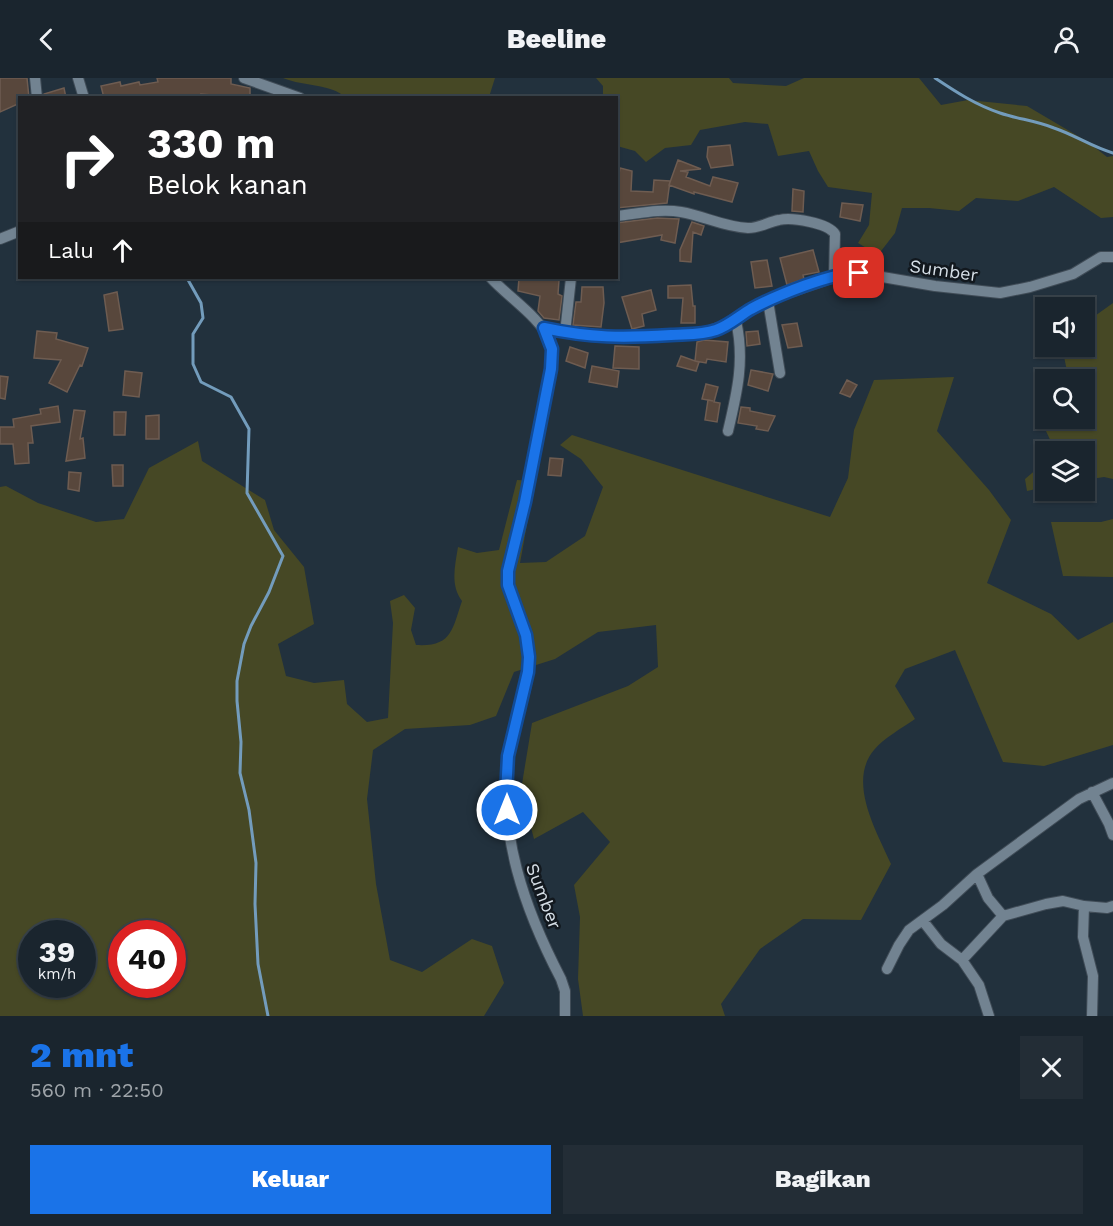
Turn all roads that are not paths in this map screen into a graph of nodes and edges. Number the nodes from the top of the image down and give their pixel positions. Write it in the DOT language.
graph roads {
  1 [pos="35,78"];
  2 [pos="78,78"];
  3 [pos="244,78"];
  4 [pos="275,94"];
  5 [pos="37,96"];
  6 [pos="83,96"];
  7 [pos="618,216"];
  8 [pos="18,232"];
  9 [pos="0,239"];
  10 [pos="1113,257"];
  11 [pos="834,277"];
  12 [pos="492,279"];
  13 [pos="571,279"];
  14 [pos="768,301"];
  15 [pos="736,321"];
  16 [pos="544,328"];
  17 [pos="566,333"];
  18 [pos="780,373"];
  19 [pos="728,432"];
  20 [pos="1113,783"];
  21 [pos="1092,792"];
  22 [pos="1113,835"];
  23 [pos="977,874"];
  24 [pos="1084,906"];
  25 [pos="1113,906"];
  26 [pos="1003,915"];
  27 [pos="923,921"];
  28 [pos="962,960"];
  29 [pos="887,969"];
  30 [pos="565,1016"];
  31 [pos="989,1016"];
  32 [pos="1092,1016"];
  1 -- 5 [label="street"];
  2 -- 6 [label="street"];
  3 -- 4 [label="street"];
  7 -- 11 [label="street"];
  8 -- 9 [label="street"];
  10 -- 11 [label="street, Sumber"];
  11 -- 14 [label="street, Sumber"];
  12 -- 16 [label="street"];
  13 -- 17 [label="street"];
  14 -- 15 [label="street, Sumber"];
  14 -- 18 [label="street"];
  15 -- 17 [label="street, Sumber"];
  15 -- 19 [label="street"];
  16 -- 17 [label="street, Sumber"];
  16 -- 30 [label="street, Sumber"];
  20 -- 21 [label="street"];
  21 -- 22 [label="street"];
  21 -- 23 [label="street"];
  23 -- 26 [label="street"];
  23 -- 27 [label="street"];
  24 -- 25 [label="street"];
  24 -- 26 [label="street"];
  24 -- 32 [label="street"];
  26 -- 28 [label="street"];
  27 -- 28 [label="street"];
  27 -- 29 [label="street"];
  28 -- 31 [label="street"];
}
